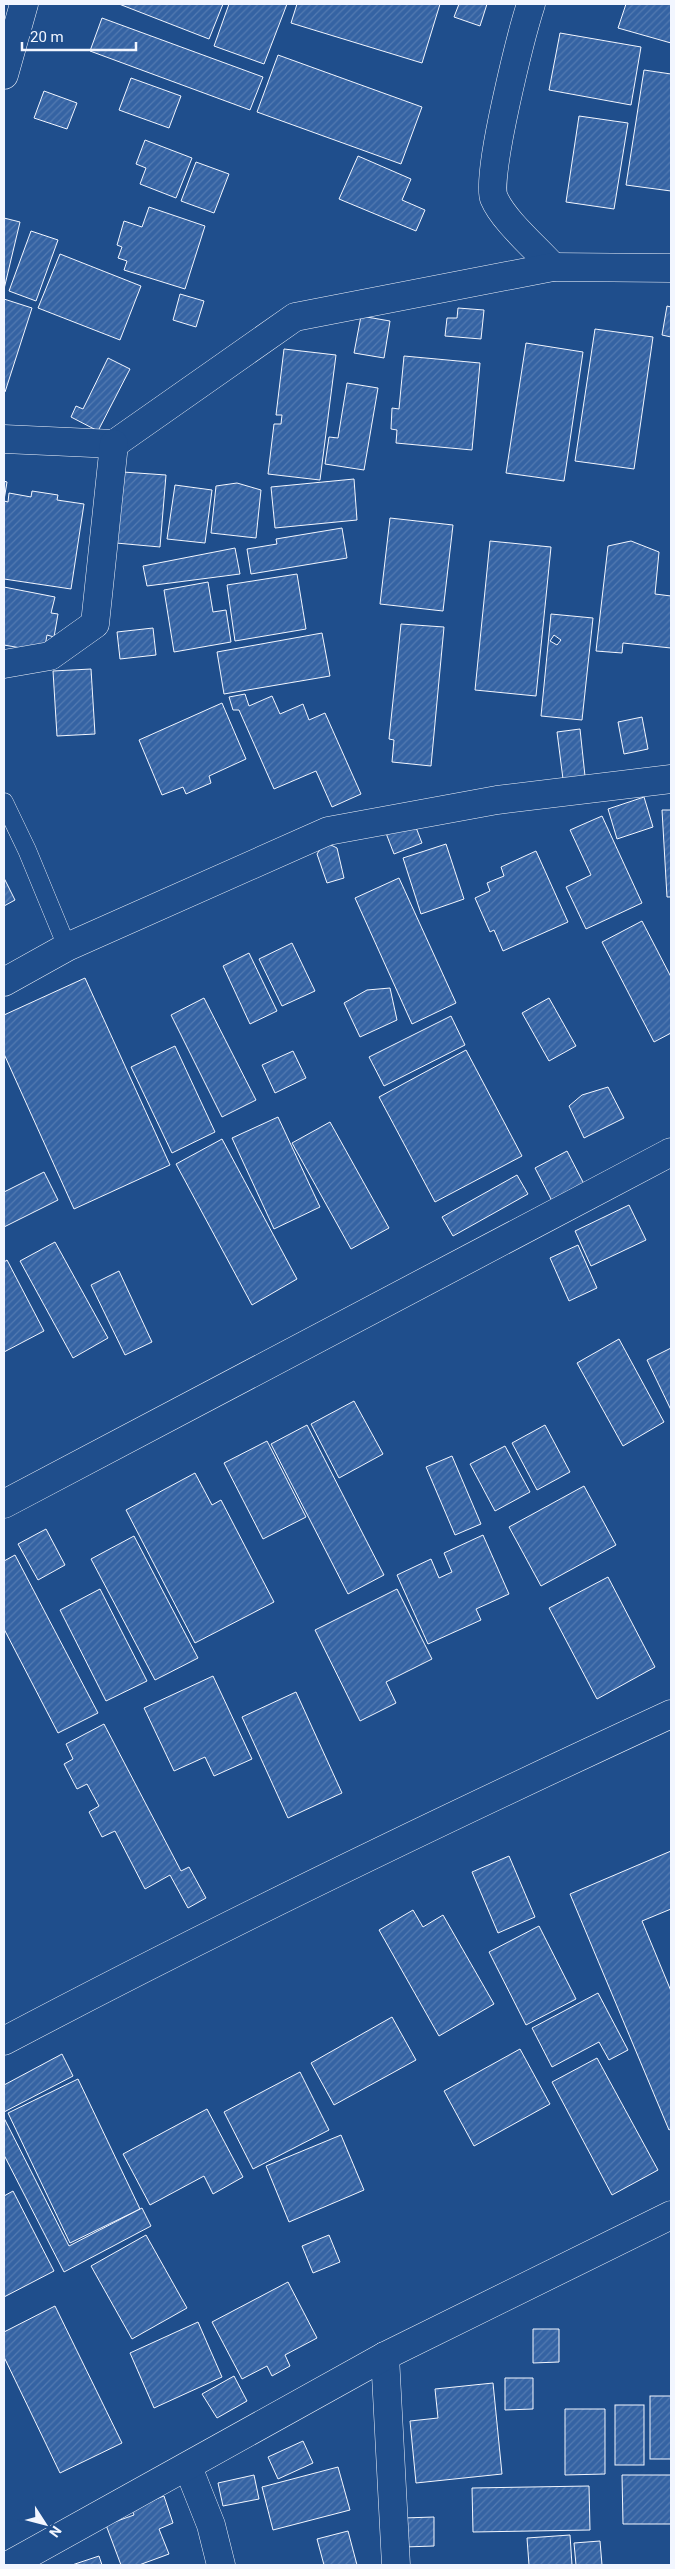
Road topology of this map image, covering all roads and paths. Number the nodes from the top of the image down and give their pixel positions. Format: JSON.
{"nodes":[{"id":1,"x":24,"y":4,"type":"edge"},
{"id":2,"x":531,"y":4,"type":"edge"},
{"id":3,"x":4,"y":75,"type":"edge"},
{"id":4,"x":553,"y":266,"type":"junction"},
{"id":5,"x":671,"y":268,"type":"edge"},
{"id":6,"x":4,"y":439,"type":"edge"},
{"id":7,"x":114,"y":444,"type":"junction"},
{"id":8,"x":4,"y":664,"type":"edge"},
{"id":9,"x":671,"y":779,"type":"edge"},
{"id":10,"x":4,"y":802,"type":"edge"},
{"id":11,"x":67,"y":947,"type":"junction"},
{"id":12,"x":4,"y":982,"type":"edge"},
{"id":13,"x":671,"y":1152,"type":"edge"},
{"id":14,"x":4,"y":1504,"type":"edge"},
{"id":15,"x":671,"y":1714,"type":"edge"},
{"id":16,"x":4,"y":2041,"type":"edge"},
{"id":17,"x":671,"y":2215,"type":"edge"},
{"id":18,"x":385,"y":2356,"type":"junction"},
{"id":19,"x":188,"y":2467,"type":"junction"},
{"id":20,"x":9,"y":2565,"type":"edge"},
{"id":21,"x":221,"y":2565,"type":"edge"},
{"id":22,"x":396,"y":2565,"type":"edge"}],
"edges":[{"from":1,"to":3,"type":"street"},
{"from":2,"to":4,"type":"street"},
{"from":4,"to":5,"type":"street"},
{"from":4,"to":7,"type":"street"},
{"from":6,"to":7,"type":"street"},
{"from":7,"to":8,"type":"street"},
{"from":9,"to":11,"type":"street"},
{"from":10,"to":11,"type":"lane"},
{"from":11,"to":12,"type":"street"},
{"from":13,"to":14,"type":"street"},
{"from":15,"to":16,"type":"street"},
{"from":17,"to":18,"type":"street"},
{"from":18,"to":19,"type":"street"},
{"from":18,"to":22,"type":"street"},
{"from":19,"to":20,"type":"street"},
{"from":19,"to":21,"type":"street"}]}
